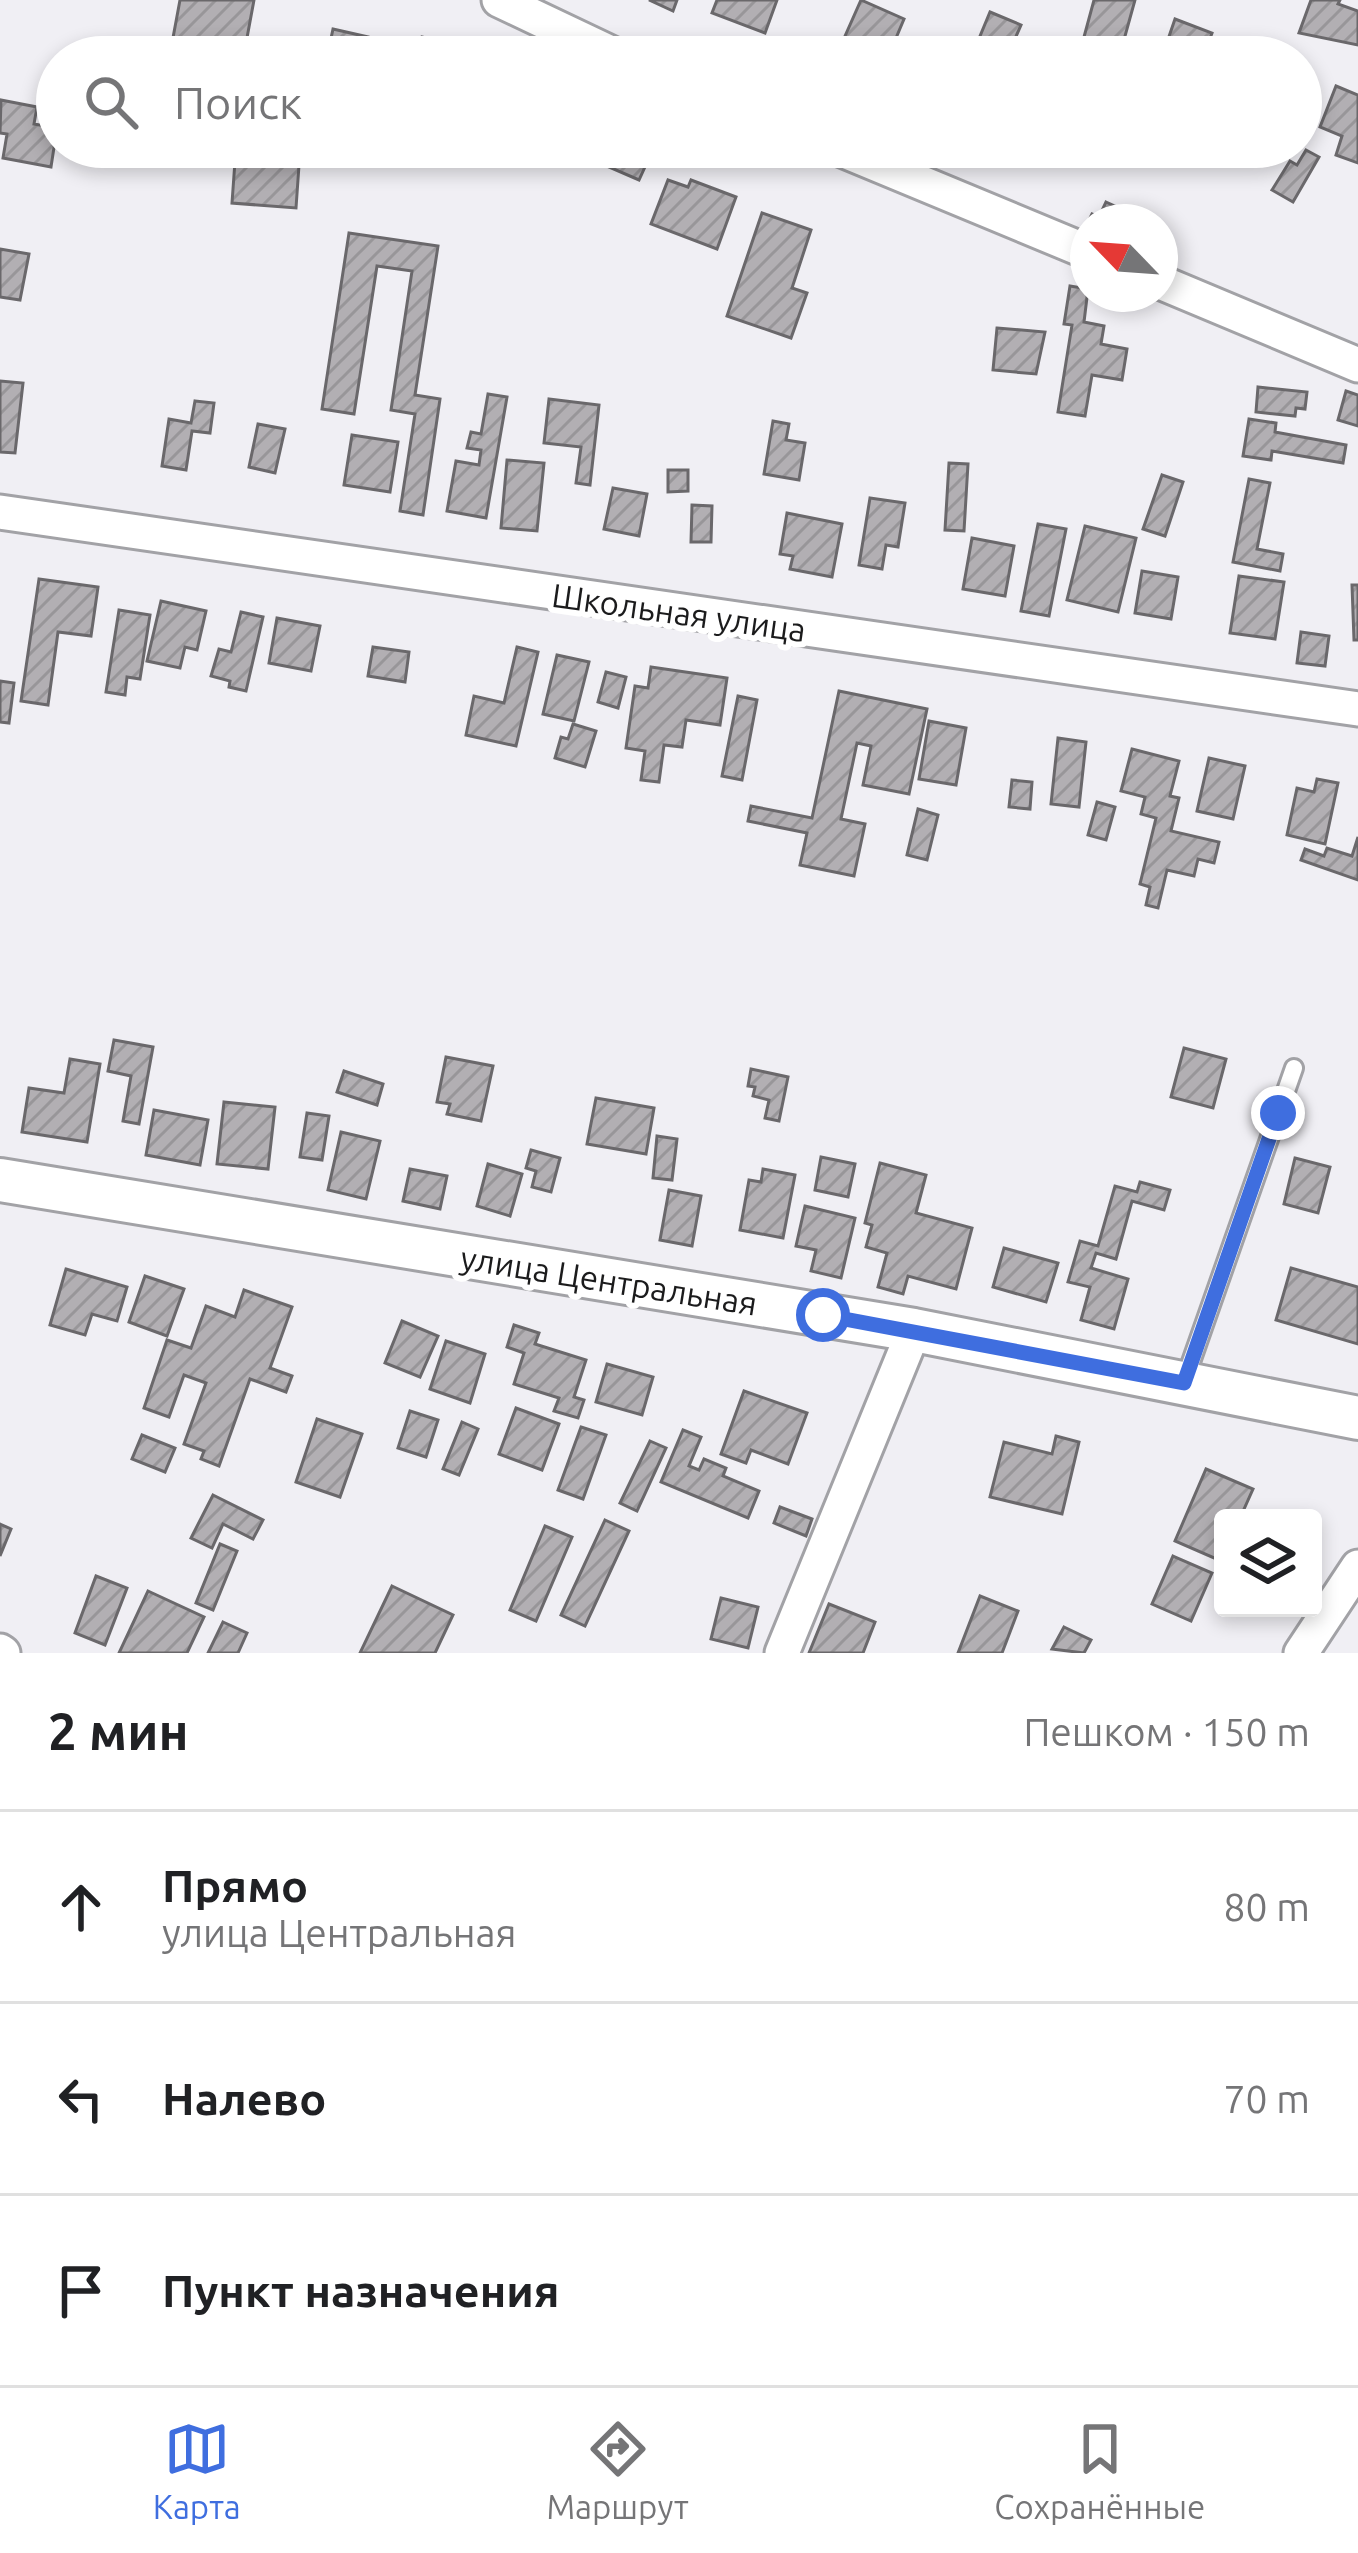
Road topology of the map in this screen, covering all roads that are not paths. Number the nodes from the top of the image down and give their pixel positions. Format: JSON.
{"nodes":[{"id":1,"x":499,"y":0,"type":"edge"},
{"id":2,"x":575,"y":36,"type":"edge"},
{"id":3,"x":886,"y":168,"type":"edge"},
{"id":4,"x":1070,"y":245,"type":"edge"},
{"id":5,"x":1178,"y":290,"type":"edge"},
{"id":6,"x":1358,"y":365,"type":"edge"},
{"id":7,"x":0,"y":512,"type":"edge"},
{"id":8,"x":1358,"y":709,"type":"edge"},
{"id":9,"x":1294,"y":1067,"type":"dead end"},
{"id":10,"x":0,"y":1180,"type":"edge"},
{"id":11,"x":914,"y":1330,"type":"junction"},
{"id":12,"x":1184,"y":1383,"type":"junction"},
{"id":13,"x":1358,"y":1418,"type":"edge"},
{"id":14,"x":1358,"y":1567,"type":"edge"},
{"id":15,"x":782,"y":1653,"type":"edge"},
{"id":16,"x":1300,"y":1653,"type":"edge"}],
"edges":[{"from":1,"to":2,"type":"street"},
{"from":3,"to":4,"type":"street"},
{"from":5,"to":6,"type":"street"},
{"from":7,"to":8,"type":"street","name":"Школьная улица"},
{"from":9,"to":12,"type":"lane"},
{"from":10,"to":11,"type":"street","name":"улица Центральная"},
{"from":11,"to":12,"type":"street","name":"улица Центральная"},
{"from":11,"to":15,"type":"street"},
{"from":12,"to":13,"type":"street","name":"улица Центральная"},
{"from":14,"to":16,"type":"street"}]}
